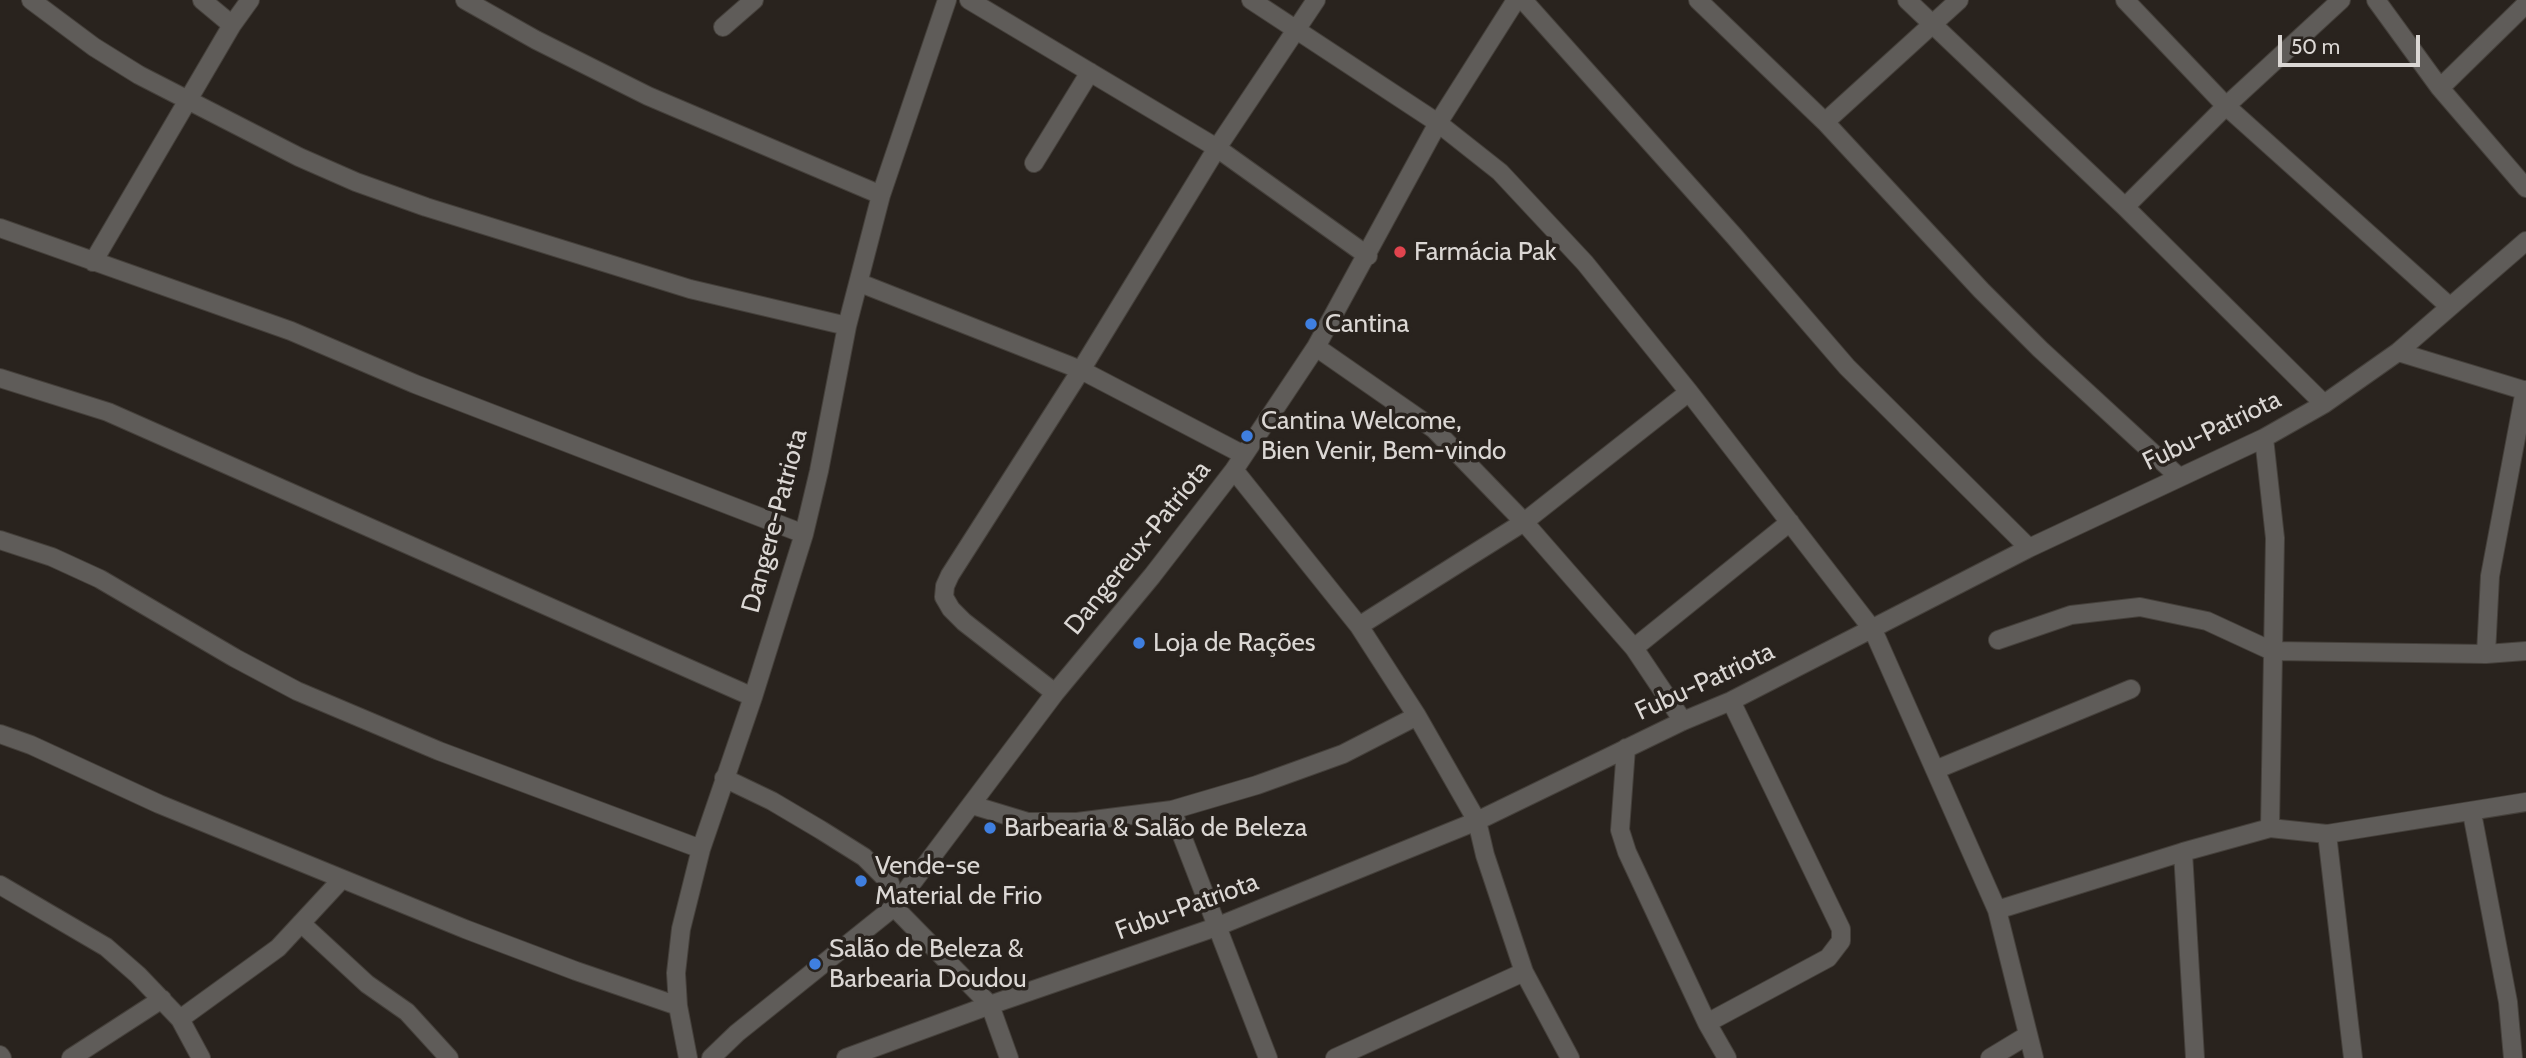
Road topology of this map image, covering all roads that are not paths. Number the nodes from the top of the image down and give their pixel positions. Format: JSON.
{"nodes":[{"id":1,"x":31,"y":0,"type":"edge"},
{"id":2,"x":202,"y":0,"type":"edge"},
{"id":3,"x":250,"y":0,"type":"edge"},
{"id":4,"x":466,"y":0,"type":"edge"},
{"id":5,"x":754,"y":0,"type":"edge"},
{"id":6,"x":947,"y":0,"type":"edge"},
{"id":7,"x":969,"y":0,"type":"edge"},
{"id":8,"x":1251,"y":0,"type":"edge"},
{"id":9,"x":1316,"y":0,"type":"edge"},
{"id":10,"x":1516,"y":0,"type":"edge"},
{"id":11,"x":1523,"y":0,"type":"edge"},
{"id":12,"x":1698,"y":0,"type":"edge"},
{"id":13,"x":1907,"y":0,"type":"edge"},
{"id":14,"x":1959,"y":0,"type":"edge"},
{"id":15,"x":2125,"y":0,"type":"edge"},
{"id":16,"x":2341,"y":0,"type":"edge"},
{"id":17,"x":2376,"y":0,"type":"edge"},
{"id":18,"x":2526,"y":4,"type":"edge"},
{"id":19,"x":1931,"y":23,"type":"junction"},
{"id":20,"x":232,"y":25,"type":"junction"},
{"id":21,"x":723,"y":27,"type":"dead end"},
{"id":22,"x":1298,"y":29,"type":"junction"},
{"id":23,"x":1090,"y":72,"type":"junction"},
{"id":24,"x":2440,"y":88,"type":"junction"},
{"id":25,"x":189,"y":102,"type":"junction"},
{"id":26,"x":2226,"y":106,"type":"junction"},
{"id":27,"x":1825,"y":122,"type":"junction"},
{"id":28,"x":1438,"y":123,"type":"junction"},
{"id":29,"x":1217,"y":148,"type":"junction"},
{"id":30,"x":1034,"y":163,"type":"dead end"},
{"id":31,"x":2526,"y":188,"type":"edge"},
{"id":32,"x":881,"y":195,"type":"junction"},
{"id":33,"x":2125,"y":206,"type":"junction"},
{"id":34,"x":0,"y":228,"type":"edge"},
{"id":35,"x":2526,"y":241,"type":"edge"},
{"id":36,"x":1368,"y":256,"type":"junction"},
{"id":37,"x":93,"y":262,"type":"junction"},
{"id":38,"x":860,"y":283,"type":"junction"},
{"id":39,"x":2449,"y":306,"type":"junction"},
{"id":40,"x":847,"y":326,"type":"junction"},
{"id":41,"x":1316,"y":347,"type":"junction"},
{"id":42,"x":2398,"y":352,"type":"junction"},
{"id":43,"x":1081,"y":370,"type":"junction"},
{"id":44,"x":0,"y":378,"type":"edge"},
{"id":45,"x":2525,"y":391,"type":"edge"},
{"id":46,"x":1689,"y":392,"type":"junction"},
{"id":47,"x":2324,"y":404,"type":"junction"},
{"id":48,"x":2264,"y":438,"type":"junction"},
{"id":49,"x":1244,"y":455,"type":"junction"},
{"id":50,"x":1234,"y":470,"type":"junction"},
{"id":51,"x":2179,"y":477,"type":"junction"},
{"id":52,"x":1524,"y":522,"type":"junction"},
{"id":53,"x":1790,"y":522,"type":"junction"},
{"id":54,"x":804,"y":534,"type":"junction"},
{"id":55,"x":0,"y":540,"type":"edge"},
{"id":56,"x":2029,"y":548,"type":"junction"},
{"id":57,"x":1359,"y":626,"type":"junction"},
{"id":58,"x":1873,"y":630,"type":"junction"},
{"id":59,"x":1998,"y":640,"type":"dead end"},
{"id":60,"x":1634,"y":648,"type":"junction"},
{"id":61,"x":2272,"y":651,"type":"junction"},
{"id":62,"x":2526,"y":651,"type":"edge"},
{"id":63,"x":2486,"y":654,"type":"junction"},
{"id":64,"x":2131,"y":689,"type":"dead end"},
{"id":65,"x":1055,"y":693,"type":"junction"},
{"id":66,"x":753,"y":697,"type":"junction"},
{"id":67,"x":1731,"y":701,"type":"junction"},
{"id":68,"x":1417,"y":716,"type":"junction"},
{"id":69,"x":1683,"y":721,"type":"junction"},
{"id":70,"x":0,"y":734,"type":"edge"},
{"id":71,"x":1626,"y":748,"type":"junction"},
{"id":72,"x":1935,"y":770,"type":"junction"},
{"id":73,"x":724,"y":778,"type":"junction"},
{"id":74,"x":2526,"y":802,"type":"edge"},
{"id":75,"x":972,"y":805,"type":"junction"},
{"id":76,"x":1172,"y":810,"type":"junction"},
{"id":77,"x":2472,"y":813,"type":"junction"},
{"id":78,"x":1477,"y":821,"type":"junction"},
{"id":79,"x":2270,"y":828,"type":"junction"},
{"id":80,"x":2328,"y":834,"type":"junction"},
{"id":81,"x":701,"y":849,"type":"junction"},
{"id":82,"x":2183,"y":852,"type":"junction"},
{"id":83,"x":342,"y":879,"type":"junction"},
{"id":84,"x":0,"y":885,"type":"edge"},
{"id":85,"x":894,"y":907,"type":"junction"},
{"id":86,"x":1997,"y":910,"type":"junction"},
{"id":87,"x":301,"y":923,"type":"junction"},
{"id":88,"x":1216,"y":927,"type":"junction"},
{"id":89,"x":1524,"y":972,"type":"junction"},
{"id":90,"x":162,"y":999,"type":"junction"},
{"id":91,"x":990,"y":1005,"type":"junction"},
{"id":92,"x":678,"y":1006,"type":"junction"},
{"id":93,"x":180,"y":1019,"type":"junction"},
{"id":94,"x":1707,"y":1023,"type":"junction"},
{"id":95,"x":2028,"y":1035,"type":"junction"},
{"id":96,"x":71,"y":1058,"type":"edge"},
{"id":97,"x":201,"y":1058,"type":"edge"},
{"id":98,"x":449,"y":1058,"type":"edge"},
{"id":99,"x":688,"y":1058,"type":"edge"},
{"id":100,"x":710,"y":1058,"type":"edge"},
{"id":101,"x":846,"y":1058,"type":"edge"},
{"id":102,"x":1009,"y":1058,"type":"edge"},
{"id":103,"x":1268,"y":1058,"type":"edge"},
{"id":104,"x":1335,"y":1058,"type":"edge"},
{"id":105,"x":1570,"y":1058,"type":"edge"},
{"id":106,"x":1727,"y":1058,"type":"edge"},
{"id":107,"x":1990,"y":1058,"type":"edge"},
{"id":108,"x":2034,"y":1058,"type":"edge"},
{"id":109,"x":2195,"y":1058,"type":"edge"},
{"id":110,"x":2353,"y":1058,"type":"edge"},
{"id":111,"x":2513,"y":1058,"type":"edge"}],
"edges":[{"from":1,"to":25,"type":"street"},
{"from":2,"to":20,"type":"street"},
{"from":3,"to":20,"type":"street"},
{"from":4,"to":32,"type":"street"},
{"from":5,"to":21,"type":"street"},
{"from":6,"to":32,"type":"street","name":"Dangere-Patriota"},
{"from":7,"to":23,"type":"street"},
{"from":8,"to":22,"type":"street"},
{"from":9,"to":22,"type":"street"},
{"from":10,"to":28,"type":"street","name":"Dangereux-Patriota"},
{"from":11,"to":56,"type":"street"},
{"from":12,"to":27,"type":"street"},
{"from":13,"to":19,"type":"street"},
{"from":14,"to":19,"type":"street"},
{"from":15,"to":26,"type":"street"},
{"from":16,"to":26,"type":"street"},
{"from":17,"to":24,"type":"street"},
{"from":18,"to":24,"type":"street"},
{"from":19,"to":27,"type":"street"},
{"from":19,"to":33,"type":"street"},
{"from":20,"to":25,"type":"street"},
{"from":22,"to":28,"type":"street"},
{"from":22,"to":29,"type":"street"},
{"from":23,"to":29,"type":"street"},
{"from":23,"to":30,"type":"street"},
{"from":24,"to":31,"type":"street"},
{"from":25,"to":37,"type":"street"},
{"from":25,"to":40,"type":"street"},
{"from":26,"to":33,"type":"street"},
{"from":26,"to":39,"type":"street"},
{"from":27,"to":51,"type":"street"},
{"from":28,"to":36,"type":"street","name":"Dangereux-Patriota"},
{"from":28,"to":46,"type":"street"},
{"from":29,"to":36,"type":"street"},
{"from":29,"to":43,"type":"street"},
{"from":32,"to":38,"type":"street","name":"Dangere-Patriota"},
{"from":33,"to":47,"type":"street"},
{"from":34,"to":37,"type":"street"},
{"from":35,"to":39,"type":"street","name":"Fubu-Patriota"},
{"from":36,"to":41,"type":"street","name":"Dangereux-Patriota"},
{"from":37,"to":54,"type":"street"},
{"from":38,"to":40,"type":"street","name":"Dangere-Patriota"},
{"from":38,"to":43,"type":"street"},
{"from":39,"to":42,"type":"street","name":"Fubu-Patriota"},
{"from":40,"to":54,"type":"street","name":"Dangere-Patriota"},
{"from":41,"to":49,"type":"street","name":"Dangereux-Patriota"},
{"from":41,"to":52,"type":"street"},
{"from":42,"to":45,"type":"street"},
{"from":42,"to":47,"type":"street","name":"Fubu-Patriota"},
{"from":43,"to":49,"type":"street"},
{"from":43,"to":65,"type":"street"},
{"from":44,"to":66,"type":"street"},
{"from":45,"to":63,"type":"street"},
{"from":46,"to":52,"type":"street"},
{"from":46,"to":53,"type":"street"},
{"from":47,"to":48,"type":"street","name":"Fubu-Patriota"},
{"from":48,"to":51,"type":"street","name":"Fubu-Patriota"},
{"from":48,"to":61,"type":"street"},
{"from":49,"to":50,"type":"street","name":"Dangereux-Patriota"},
{"from":50,"to":57,"type":"street"},
{"from":50,"to":65,"type":"street","name":"Dangereux-Patriota"},
{"from":51,"to":56,"type":"street","name":"Fubu-Patriota"},
{"from":52,"to":57,"type":"street"},
{"from":52,"to":60,"type":"street"},
{"from":53,"to":58,"type":"street"},
{"from":53,"to":60,"type":"street"},
{"from":54,"to":66,"type":"street","name":"Dangere-Patriota"},
{"from":55,"to":81,"type":"street"},
{"from":56,"to":58,"type":"street","name":"Fubu-Patriota"},
{"from":57,"to":68,"type":"street"},
{"from":58,"to":67,"type":"street","name":"Fubu-Patriota"},
{"from":58,"to":72,"type":"street"},
{"from":59,"to":61,"type":"street"},
{"from":60,"to":69,"type":"street"},
{"from":61,"to":63,"type":"street"},
{"from":61,"to":79,"type":"street"},
{"from":62,"to":63,"type":"street"},
{"from":64,"to":72,"type":"street"},
{"from":65,"to":75,"type":"street","name":"Dangereux-Patriota"},
{"from":66,"to":73,"type":"street","name":"Dangere-Patriota"},
{"from":67,"to":69,"type":"street","name":"Fubu-Patriota"},
{"from":67,"to":94,"type":"street"},
{"from":68,"to":76,"type":"street"},
{"from":68,"to":78,"type":"street"},
{"from":69,"to":71,"type":"street","name":"Fubu-Patriota"},
{"from":70,"to":83,"type":"street"},
{"from":71,"to":78,"type":"street","name":"Fubu-Patriota"},
{"from":71,"to":94,"type":"street"},
{"from":72,"to":86,"type":"street"},
{"from":73,"to":81,"type":"street","name":"Dangere-Patriota"},
{"from":73,"to":85,"type":"street"},
{"from":74,"to":77,"type":"street"},
{"from":75,"to":76,"type":"street"},
{"from":75,"to":85,"type":"street","name":"Dangereux-Patriota"},
{"from":76,"to":88,"type":"street"},
{"from":77,"to":80,"type":"street"},
{"from":77,"to":111,"type":"street"},
{"from":78,"to":88,"type":"street","name":"Fubu-Patriota"},
{"from":78,"to":89,"type":"street"},
{"from":79,"to":80,"type":"street"},
{"from":79,"to":82,"type":"street"},
{"from":80,"to":110,"type":"street"},
{"from":81,"to":92,"type":"street","name":"Dangere-Patriota"},
{"from":82,"to":86,"type":"street"},
{"from":82,"to":109,"type":"street"},
{"from":83,"to":87,"type":"street"},
{"from":83,"to":92,"type":"street"},
{"from":84,"to":90,"type":"street"},
{"from":85,"to":91,"type":"street"},
{"from":85,"to":100,"type":"street","name":"Dangereux-Patriota"},
{"from":86,"to":95,"type":"street"},
{"from":87,"to":93,"type":"street"},
{"from":87,"to":98,"type":"street"},
{"from":88,"to":91,"type":"street","name":"Fubu-Patriota"},
{"from":88,"to":103,"type":"street"},
{"from":89,"to":104,"type":"street"},
{"from":89,"to":105,"type":"street"},
{"from":90,"to":93,"type":"street"},
{"from":90,"to":96,"type":"street"},
{"from":91,"to":101,"type":"street","name":"Fubu-Patriota"},
{"from":91,"to":102,"type":"street"},
{"from":92,"to":99,"type":"street","name":"Dangere-Patriota"},
{"from":93,"to":97,"type":"street"},
{"from":94,"to":106,"type":"street"},
{"from":95,"to":107,"type":"street"},
{"from":95,"to":108,"type":"street"}]}
